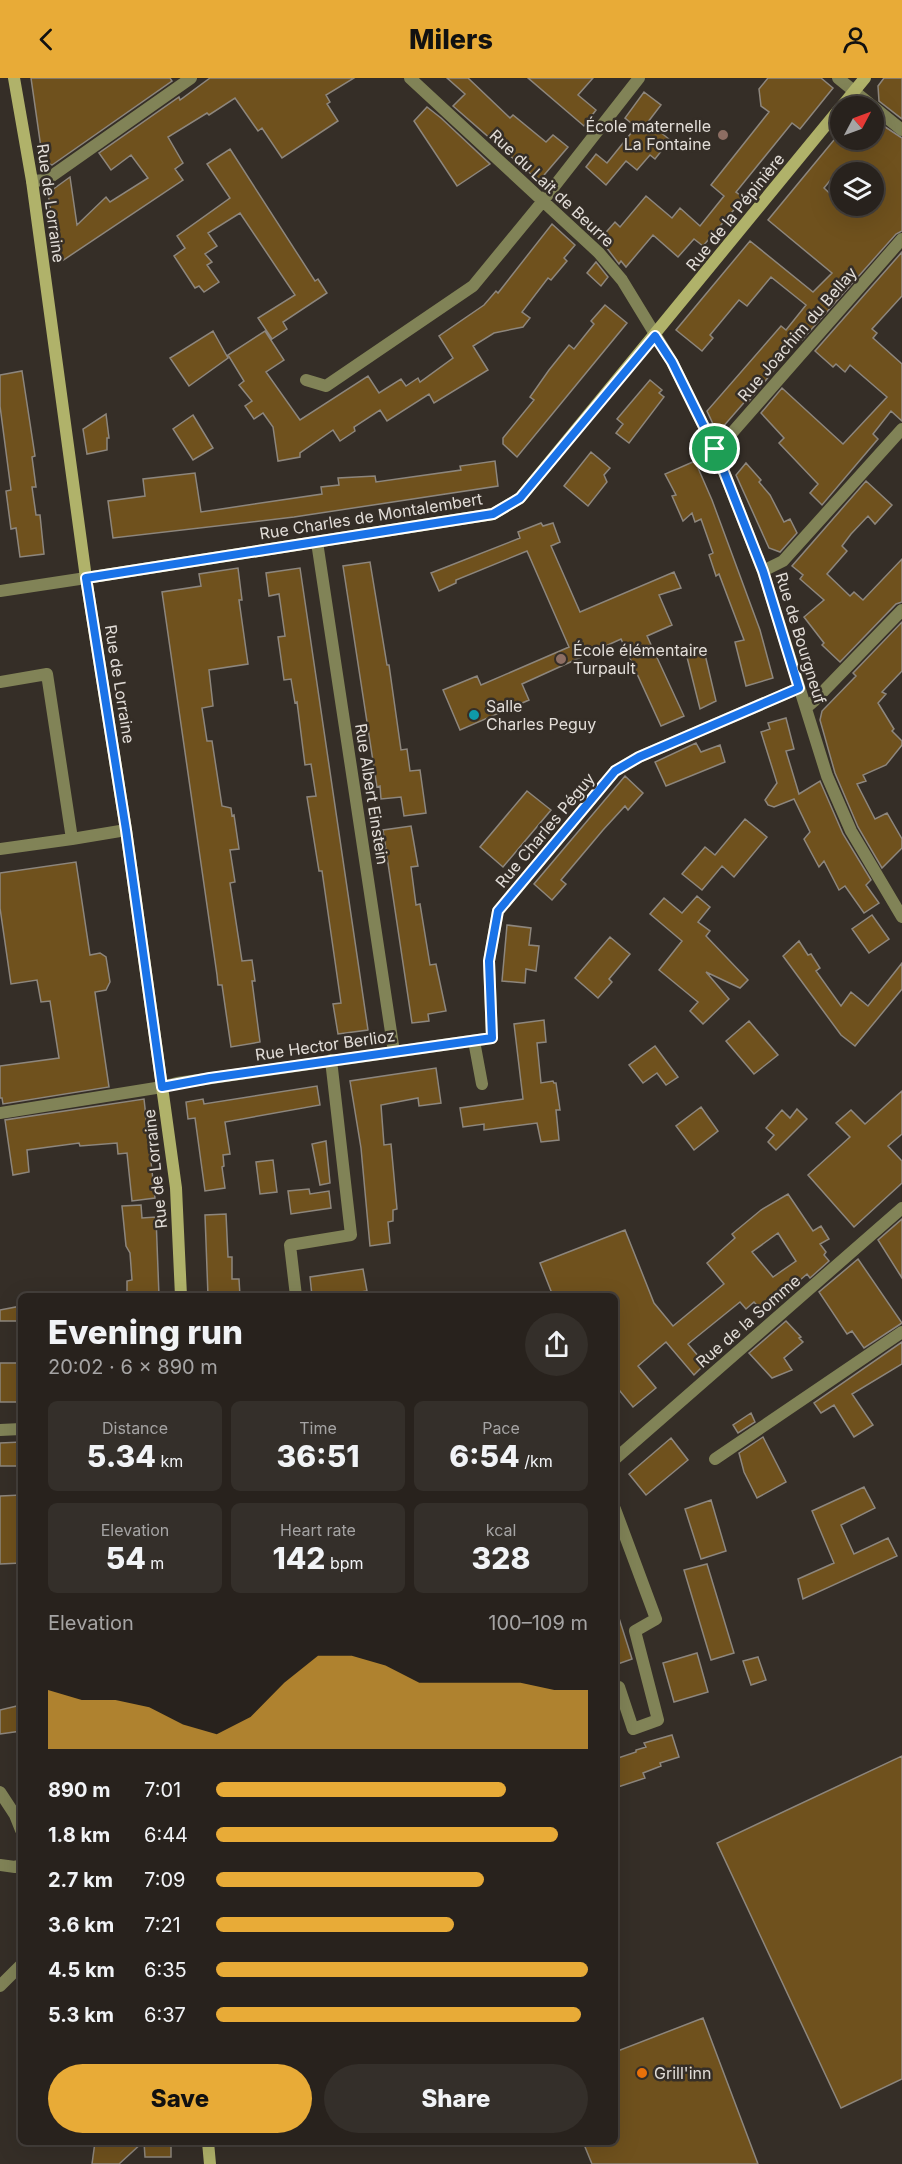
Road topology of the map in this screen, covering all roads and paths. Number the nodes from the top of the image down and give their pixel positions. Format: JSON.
{"nodes":[{"id":1,"x":14,"y":78,"type":"edge"},
{"id":2,"x":190,"y":78,"type":"edge"},
{"id":3,"x":410,"y":78,"type":"edge"},
{"id":4,"x":639,"y":78,"type":"edge"},
{"id":5,"x":838,"y":78,"type":"edge"},
{"id":6,"x":865,"y":78,"type":"edge"},
{"id":7,"x":854,"y":91,"type":"junction"},
{"id":8,"x":850,"y":96,"type":"edge"},
{"id":9,"x":830,"y":121,"type":"edge"},
{"id":10,"x":902,"y":130,"type":"edge"},
{"id":11,"x":32,"y":182,"type":"junction"},
{"id":12,"x":542,"y":202,"type":"junction"},
{"id":13,"x":902,"y":239,"type":"edge"},
{"id":14,"x":655,"y":336,"type":"junction"},
{"id":15,"x":306,"y":380,"type":"dead end"},
{"id":16,"x":902,"y":429,"type":"edge"},
{"id":17,"x":715,"y":449,"type":"junction"},
{"id":18,"x":317,"y":542,"type":"junction"},
{"id":19,"x":763,"y":571,"type":"junction"},
{"id":20,"x":86,"y":578,"type":"junction"},
{"id":21,"x":0,"y":591,"type":"edge"},
{"id":22,"x":902,"y":610,"type":"edge"},
{"id":23,"x":0,"y":682,"type":"edge"},
{"id":24,"x":799,"y":688,"type":"junction"},
{"id":25,"x":806,"y":708,"type":"junction"},
{"id":26,"x":126,"y":830,"type":"junction"},
{"id":27,"x":72,"y":838,"type":"junction"},
{"id":28,"x":0,"y":849,"type":"edge"},
{"id":29,"x":902,"y":917,"type":"edge"},
{"id":30,"x":492,"y":1038,"type":"joint"},
{"id":31,"x":474,"y":1041,"type":"junction"},
{"id":32,"x":394,"y":1052,"type":"junction"},
{"id":33,"x":331,"y":1060,"type":"junction"},
{"id":34,"x":482,"y":1084,"type":"dead end"},
{"id":35,"x":162,"y":1087,"type":"junction"},
{"id":36,"x":0,"y":1113,"type":"edge"},
{"id":37,"x":902,"y":1208,"type":"edge"},
{"id":38,"x":180,"y":1293,"type":"edge"},
{"id":39,"x":296,"y":1293,"type":"edge"},
{"id":40,"x":902,"y":1332,"type":"edge"},
{"id":41,"x":18,"y":1429,"type":"edge"},
{"id":42,"x":0,"y":1430,"type":"edge"},
{"id":43,"x":618,"y":1456,"type":"edge"},
{"id":44,"x":714,"y":1459,"type":"dead end"},
{"id":45,"x":618,"y":1517,"type":"edge"},
{"id":46,"x":618,"y":1687,"type":"edge"},
{"id":47,"x":0,"y":1792,"type":"edge"},
{"id":48,"x":18,"y":1822,"type":"edge"},
{"id":49,"x":0,"y":1864,"type":"edge"},
{"id":50,"x":18,"y":1866,"type":"edge"},
{"id":51,"x":18,"y":1968,"type":"edge"},
{"id":52,"x":0,"y":1986,"type":"edge"},
{"id":53,"x":208,"y":2145,"type":"edge"},
{"id":54,"x":210,"y":2164,"type":"edge"}],
"edges":[{"from":1,"to":11,"type":"main road","name":"Rue de Lorraine"},
{"from":2,"to":11,"type":"street"},
{"from":3,"to":12,"type":"street","name":"Rue du Lait de Beurre"},
{"from":4,"to":12,"type":"street"},
{"from":5,"to":7,"type":"street"},
{"from":6,"to":7,"type":"main road","name":"Rue de la Pépinière"},
{"from":7,"to":8,"type":"main road","name":"Rue de la Pépinière"},
{"from":7,"to":10,"type":"street"},
{"from":9,"to":14,"type":"main road","name":"Rue de la Pépinière"},
{"from":11,"to":20,"type":"main road","name":"Rue de Lorraine"},
{"from":12,"to":14,"type":"street","name":"Rue du Lait de Beurre"},
{"from":12,"to":15,"type":"street"},
{"from":13,"to":17,"type":"street","name":"Rue Joachim du Bellay"},
{"from":14,"to":17,"type":"street","name":"Rue de Bourgneuf"},
{"from":14,"to":18,"type":"main road","name":"Rue Charles de Montalembert"},
{"from":16,"to":19,"type":"street"},
{"from":17,"to":19,"type":"street","name":"Rue de Bourgneuf"},
{"from":18,"to":20,"type":"main road","name":"Rue Charles de Montalembert"},
{"from":18,"to":32,"type":"street","name":"Rue Albert Einstein"},
{"from":19,"to":24,"type":"street","name":"Rue de Bourgneuf"},
{"from":20,"to":21,"type":"street"},
{"from":20,"to":26,"type":"main road","name":"Rue de Lorraine"},
{"from":22,"to":25,"type":"street"},
{"from":23,"to":27,"type":"street"},
{"from":24,"to":25,"type":"street","name":"Rue de Bourgneuf"},
{"from":24,"to":30,"type":"street","name":"Rue Charles Péguy"},
{"from":25,"to":29,"type":"street","name":"Rue de Bourgneuf"},
{"from":26,"to":27,"type":"street"},
{"from":26,"to":35,"type":"main road","name":"Rue de Lorraine"},
{"from":27,"to":28,"type":"street"},
{"from":30,"to":31,"type":"street","name":"Rue Hector Berlioz"},
{"from":31,"to":32,"type":"street","name":"Rue Hector Berlioz"},
{"from":31,"to":34,"type":"street"},
{"from":32,"to":33,"type":"street","name":"Rue Hector Berlioz"},
{"from":33,"to":35,"type":"street","name":"Rue Hector Berlioz"},
{"from":33,"to":39,"type":"street"},
{"from":35,"to":36,"type":"street","name":"Rue Hector Berlioz"},
{"from":35,"to":38,"type":"main road","name":"Rue de Lorraine"},
{"from":37,"to":43,"type":"street","name":"Rue de la Somme"},
{"from":40,"to":44,"type":"street"},
{"from":41,"to":42,"type":"street"},
{"from":45,"to":46,"type":"street"},
{"from":47,"to":48,"type":"street"},
{"from":49,"to":50,"type":"street"},
{"from":51,"to":52,"type":"street"},
{"from":53,"to":54,"type":"main road"}]}
